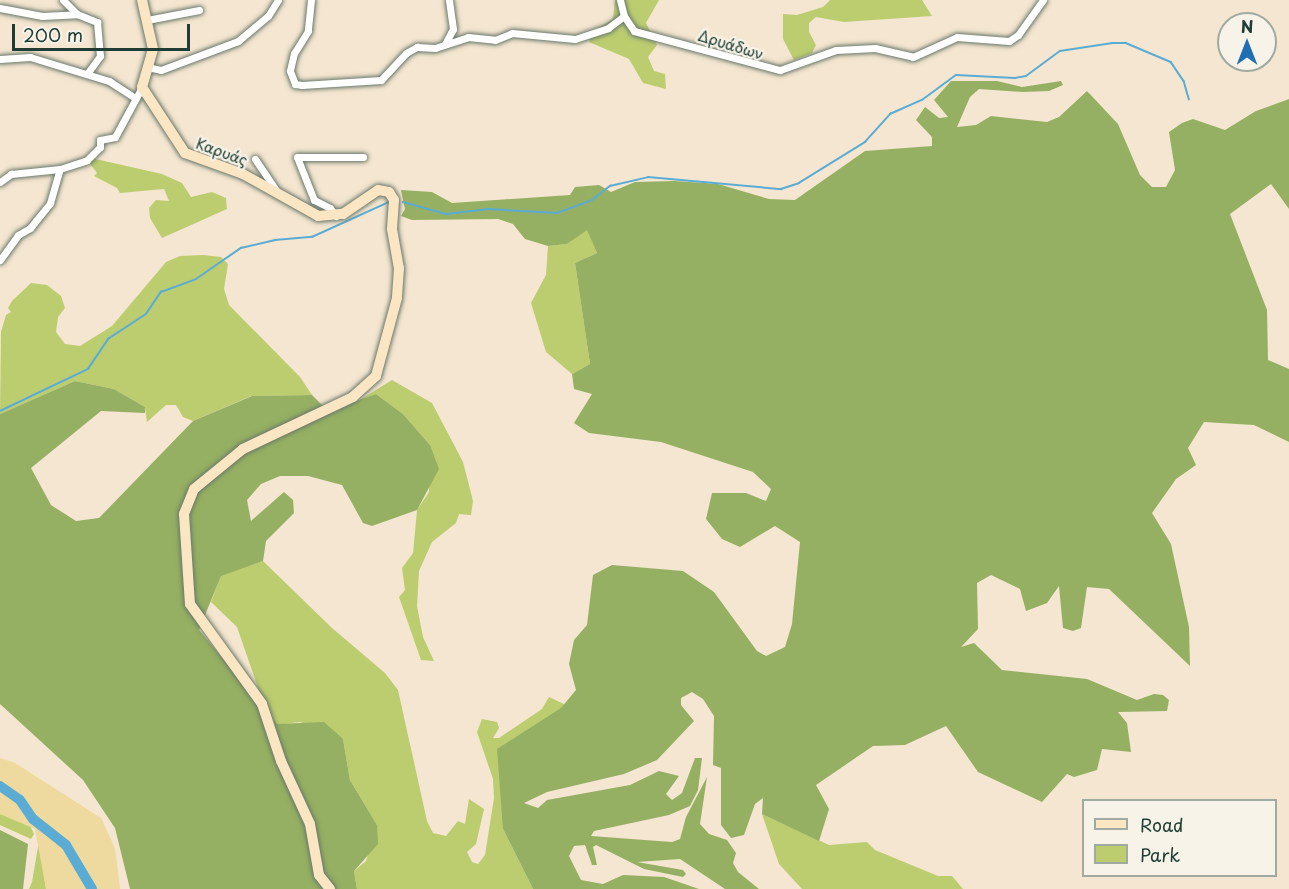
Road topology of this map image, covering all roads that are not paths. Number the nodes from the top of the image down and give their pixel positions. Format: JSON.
{"nodes":[{"id":1,"x":63,"y":0,"type":"edge"},
{"id":2,"x":142,"y":0,"type":"edge"},
{"id":3,"x":278,"y":0,"type":"edge"},
{"id":4,"x":311,"y":0,"type":"edge"},
{"id":5,"x":449,"y":0,"type":"edge"},
{"id":6,"x":620,"y":0,"type":"edge"},
{"id":7,"x":1043,"y":0,"type":"edge"},
{"id":8,"x":0,"y":9,"type":"edge"},
{"id":9,"x":199,"y":10,"type":"dead end"},
{"id":10,"x":77,"y":14,"type":"junction"},
{"id":11,"x":624,"y":16,"type":"junction"},
{"id":12,"x":147,"y":20,"type":"junction"},
{"id":13,"x":445,"y":44,"type":"junction"},
{"id":14,"x":0,"y":59,"type":"edge"},
{"id":15,"x":147,"y":67,"type":"junction"},
{"id":16,"x":87,"y":74,"type":"junction"},
{"id":17,"x":142,"y":87,"type":"junction"},
{"id":18,"x":134,"y":97,"type":"junction"},
{"id":19,"x":363,"y":158,"type":"dead end"},
{"id":20,"x":255,"y":159,"type":"dead end"},
{"id":21,"x":60,"y":169,"type":"junction"},
{"id":22,"x":0,"y":182,"type":"edge"},
{"id":23,"x":278,"y":193,"type":"junction"},
{"id":24,"x":336,"y":216,"type":"junction"},
{"id":25,"x":0,"y":260,"type":"edge"},
{"id":26,"x":330,"y":889,"type":"edge"}],
"edges":[{"from":1,"to":10,"type":"street"},
{"from":2,"to":12,"type":"street"},
{"from":3,"to":15,"type":"street"},
{"from":4,"to":13,"type":"street"},
{"from":5,"to":13,"type":"street"},
{"from":6,"to":11,"type":"street"},
{"from":7,"to":11,"type":"street","name":"Δρυάδων"},
{"from":8,"to":10,"type":"street"},
{"from":9,"to":12,"type":"street"},
{"from":10,"to":16,"type":"street"},
{"from":11,"to":13,"type":"street"},
{"from":12,"to":15,"type":"street"},
{"from":14,"to":16,"type":"street"},
{"from":15,"to":17,"type":"street"},
{"from":16,"to":18,"type":"street"},
{"from":17,"to":18,"type":"street"},
{"from":17,"to":23,"type":"street","name":"Καρυάς"},
{"from":18,"to":21,"type":"street"},
{"from":19,"to":24,"type":"street"},
{"from":20,"to":23,"type":"street"},
{"from":21,"to":22,"type":"street"},
{"from":21,"to":25,"type":"street"},
{"from":23,"to":24,"type":"street","name":"Καρυάς"},
{"from":24,"to":26,"type":"street"}]}
